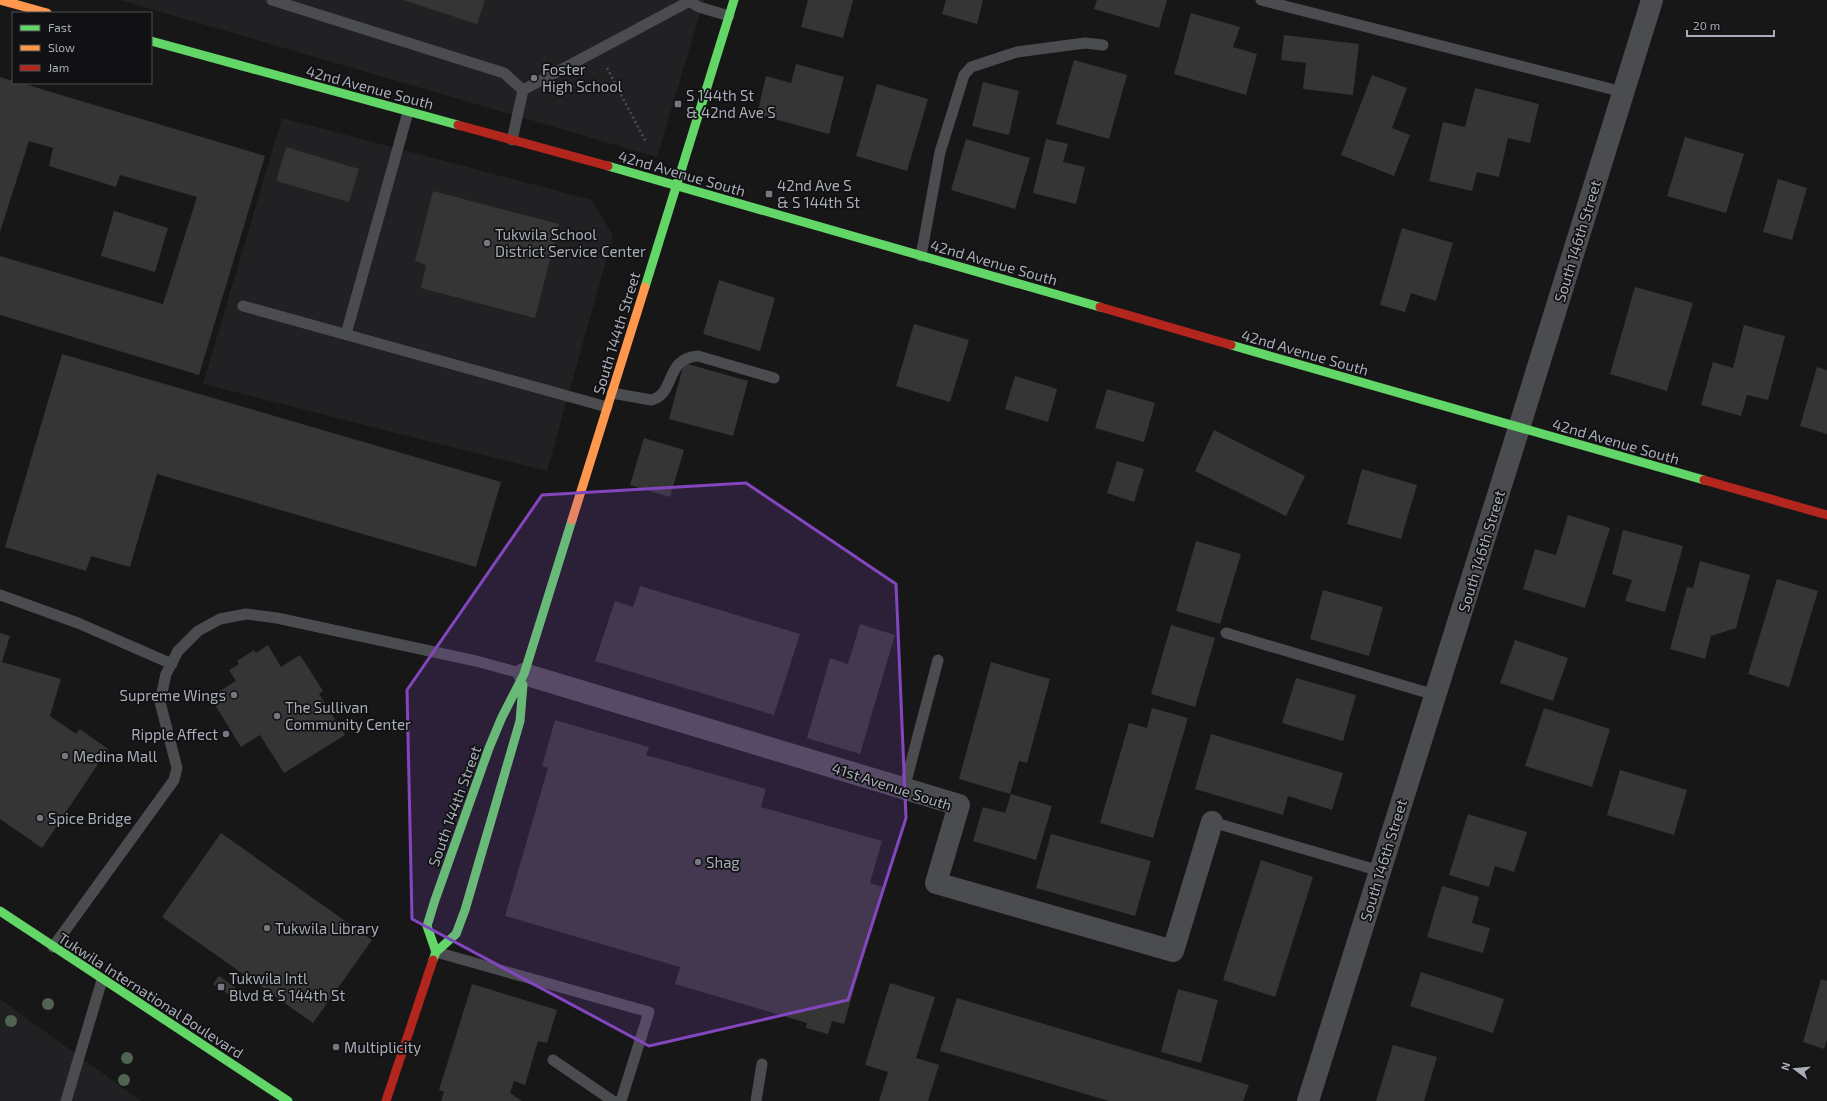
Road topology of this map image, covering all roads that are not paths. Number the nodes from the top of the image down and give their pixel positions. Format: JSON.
{"nodes":[{"id":1,"x":0,"y":0,"type":"edge"},
{"id":2,"x":272,"y":0,"type":"edge"},
{"id":3,"x":734,"y":0,"type":"edge"},
{"id":4,"x":1261,"y":0,"type":"edge"},
{"id":5,"x":1652,"y":0,"type":"edge"},
{"id":6,"x":687,"y":1,"type":"edge"},
{"id":7,"x":14,"y":2,"type":"edge"},
{"id":8,"x":44,"y":12,"type":"edge"},
{"id":9,"x":729,"y":16,"type":"junction"},
{"id":10,"x":152,"y":41,"type":"edge"},
{"id":11,"x":1103,"y":45,"type":"dead end"},
{"id":12,"x":523,"y":90,"type":"junction"},
{"id":13,"x":1624,"y":92,"type":"junction"},
{"id":14,"x":408,"y":112,"type":"junction"},
{"id":15,"x":512,"y":140,"type":"junction"},
{"id":16,"x":676,"y":186,"type":"junction"},
{"id":17,"x":921,"y":256,"type":"junction"},
{"id":18,"x":243,"y":306,"type":"dead end"},
{"id":19,"x":346,"y":334,"type":"junction"},
{"id":20,"x":774,"y":378,"type":"dead end"},
{"id":21,"x":612,"y":393,"type":"junction"},
{"id":22,"x":607,"y":407,"type":"junction"},
{"id":23,"x":1519,"y":428,"type":"junction"},
{"id":24,"x":1827,"y":515,"type":"edge"},
{"id":25,"x":0,"y":595,"type":"edge"},
{"id":26,"x":1226,"y":633,"type":"dead end"},
{"id":27,"x":938,"y":660,"type":"dead end"},
{"id":28,"x":172,"y":664,"type":"junction"},
{"id":29,"x":524,"y":674,"type":"junction"},
{"id":30,"x":1435,"y":695,"type":"junction"},
{"id":31,"x":904,"y":789,"type":"junction"},
{"id":32,"x":1212,"y":822,"type":"joint"},
{"id":33,"x":1380,"y":871,"type":"junction"},
{"id":34,"x":0,"y":912,"type":"edge"},
{"id":35,"x":53,"y":947,"type":"junction"},
{"id":36,"x":436,"y":952,"type":"junction"},
{"id":37,"x":102,"y":980,"type":"junction"},
{"id":38,"x":553,"y":1060,"type":"dead end"},
{"id":39,"x":762,"y":1064,"type":"dead end"},
{"id":40,"x":66,"y":1101,"type":"edge"},
{"id":41,"x":288,"y":1101,"type":"edge"},
{"id":42,"x":386,"y":1101,"type":"edge"},
{"id":43,"x":613,"y":1101,"type":"edge"},
{"id":44,"x":621,"y":1101,"type":"edge"},
{"id":45,"x":756,"y":1101,"type":"edge"},
{"id":46,"x":1308,"y":1101,"type":"edge"}],
"edges":[{"from":1,"to":7,"type":"street"},
{"from":2,"to":12,"type":"lane"},
{"from":3,"to":9,"type":"street","name":"South 144th Street"},
{"from":4,"to":13,"type":"lane"},
{"from":5,"to":13,"type":"street","name":"South 146th Street"},
{"from":6,"to":9,"type":"lane"},
{"from":6,"to":12,"type":"lane"},
{"from":7,"to":8,"type":"street"},
{"from":9,"to":16,"type":"street","name":"South 144th Street"},
{"from":10,"to":14,"type":"street","name":"42nd Avenue South"},
{"from":11,"to":17,"type":"lane"},
{"from":12,"to":15,"type":"lane"},
{"from":13,"to":23,"type":"street","name":"South 146th Street"},
{"from":14,"to":15,"type":"street","name":"42nd Avenue South"},
{"from":14,"to":19,"type":"lane"},
{"from":15,"to":16,"type":"street","name":"42nd Avenue South"},
{"from":16,"to":17,"type":"street","name":"42nd Avenue South"},
{"from":16,"to":21,"type":"street","name":"South 144th Street"},
{"from":17,"to":23,"type":"street","name":"42nd Avenue South"},
{"from":18,"to":19,"type":"lane"},
{"from":19,"to":22,"type":"lane"},
{"from":20,"to":21,"type":"lane"},
{"from":21,"to":22,"type":"street","name":"South 144th Street"},
{"from":22,"to":29,"type":"street","name":"South 144th Street"},
{"from":23,"to":24,"type":"street","name":"42nd Avenue South"},
{"from":23,"to":30,"type":"street","name":"South 146th Street"},
{"from":25,"to":28,"type":"lane"},
{"from":26,"to":30,"type":"lane"},
{"from":27,"to":31,"type":"lane"},
{"from":28,"to":29,"type":"lane"},
{"from":28,"to":35,"type":"lane"},
{"from":29,"to":31,"type":"street","name":"41st Avenue South"},
{"from":29,"to":36,"type":"street","name":"South 144th Street"},
{"from":29,"to":36,"type":"street","name":"South 144th Street"},
{"from":30,"to":33,"type":"street","name":"South 146th Street"},
{"from":31,"to":32,"type":"street","name":"41st Avenue South"},
{"from":32,"to":33,"type":"lane"},
{"from":33,"to":46,"type":"street","name":"South 146th Street"},
{"from":34,"to":35,"type":"street","name":"Tukwila International Boulevard"},
{"from":35,"to":37,"type":"street","name":"Tukwila International Boulevard"},
{"from":36,"to":42,"type":"street","name":"South 144th Street"},
{"from":36,"to":44,"type":"lane"},
{"from":37,"to":40,"type":"lane"},
{"from":37,"to":41,"type":"street","name":"Tukwila International Boulevard"},
{"from":38,"to":43,"type":"lane"},
{"from":39,"to":45,"type":"lane"}]}
